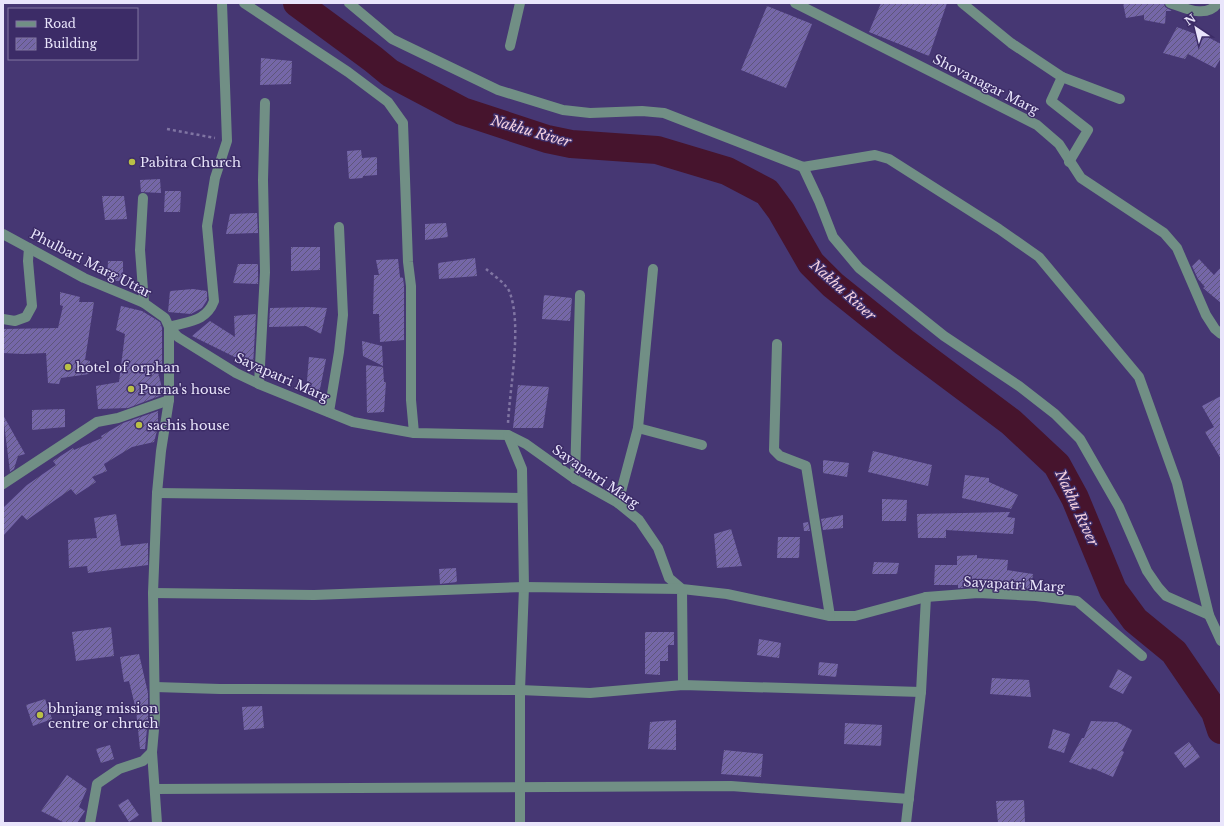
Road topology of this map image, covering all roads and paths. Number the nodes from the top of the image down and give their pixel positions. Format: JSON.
{"nodes":[{"id":1,"x":222,"y":3,"type":"edge"},
{"id":2,"x":244,"y":3,"type":"edge"},
{"id":3,"x":349,"y":3,"type":"edge"},
{"id":4,"x":520,"y":3,"type":"edge"},
{"id":5,"x":795,"y":3,"type":"edge"},
{"id":6,"x":962,"y":3,"type":"edge"},
{"id":7,"x":1170,"y":3,"type":"edge"},
{"id":8,"x":1218,"y":3,"type":"edge"},
{"id":9,"x":510,"y":46,"type":"dead end"},
{"id":10,"x":1062,"y":77,"type":"junction"},
{"id":11,"x":1120,"y":99,"type":"dead end"},
{"id":12,"x":265,"y":103,"type":"dead end"},
{"id":13,"x":167,"y":129,"type":"dead end"},
{"id":14,"x":227,"y":142,"type":"junction"},
{"id":15,"x":1069,"y":162,"type":"junction"},
{"id":16,"x":803,"y":167,"type":"junction"},
{"id":17,"x":143,"y":198,"type":"dead end"},
{"id":18,"x":339,"y":227,"type":"dead end"},
{"id":19,"x":3,"y":234,"type":"edge"},
{"id":20,"x":29,"y":248,"type":"junction"},
{"id":21,"x":486,"y":269,"type":"dead end"},
{"id":22,"x":653,"y":269,"type":"dead end"},
{"id":23,"x":580,"y":295,"type":"dead end"},
{"id":24,"x":144,"y":303,"type":"junction"},
{"id":25,"x":3,"y":319,"type":"edge"},
{"id":26,"x":167,"y":323,"type":"junction"},
{"id":27,"x":1221,"y":334,"type":"edge"},
{"id":28,"x":777,"y":344,"type":"dead end"},
{"id":29,"x":259,"y":384,"type":"junction"},
{"id":30,"x":169,"y":400,"type":"junction"},
{"id":31,"x":329,"y":412,"type":"junction"},
{"id":32,"x":638,"y":428,"type":"junction"},
{"id":33,"x":414,"y":433,"type":"junction"},
{"id":34,"x":508,"y":435,"type":"junction"},
{"id":35,"x":702,"y":446,"type":"dead end"},
{"id":36,"x":575,"y":479,"type":"junction"},
{"id":37,"x":3,"y":484,"type":"edge"},
{"id":38,"x":157,"y":493,"type":"junction"},
{"id":39,"x":522,"y":498,"type":"junction"},
{"id":40,"x":618,"y":503,"type":"junction"},
{"id":41,"x":524,"y":587,"type":"junction"},
{"id":42,"x":682,"y":589,"type":"junction"},
{"id":43,"x":153,"y":593,"type":"junction"},
{"id":44,"x":926,"y":597,"type":"junction"},
{"id":45,"x":1209,"y":615,"type":"junction"},
{"id":46,"x":830,"y":616,"type":"junction"},
{"id":47,"x":1221,"y":640,"type":"edge"},
{"id":48,"x":1142,"y":656,"type":"dead end"},
{"id":49,"x":683,"y":685,"type":"junction"},
{"id":50,"x":155,"y":688,"type":"junction"},
{"id":51,"x":520,"y":690,"type":"junction"},
{"id":52,"x":921,"y":692,"type":"junction"},
{"id":53,"x":152,"y":752,"type":"junction"},
{"id":54,"x":521,"y":788,"type":"junction"},
{"id":55,"x":155,"y":789,"type":"junction"},
{"id":56,"x":909,"y":799,"type":"junction"},
{"id":57,"x":90,"y":823,"type":"edge"},
{"id":58,"x":157,"y":823,"type":"edge"},
{"id":59,"x":520,"y":823,"type":"edge"},
{"id":60,"x":906,"y":823,"type":"edge"}],
"edges":[{"from":1,"to":14,"type":"street"},
{"from":2,"to":33,"type":"street"},
{"from":3,"to":16,"type":"street"},
{"from":4,"to":9,"type":"street"},
{"from":5,"to":15,"type":"street","name":"Shovanagar Marg"},
{"from":6,"to":10,"type":"street"},
{"from":7,"to":8,"type":"street"},
{"from":10,"to":11,"type":"street"},
{"from":10,"to":15,"type":"street"},
{"from":12,"to":29,"type":"street"},
{"from":13,"to":14,"type":"path"},
{"from":14,"to":26,"type":"street"},
{"from":15,"to":27,"type":"street","name":"Shovanagar Marg"},
{"from":16,"to":45,"type":"street"},
{"from":16,"to":45,"type":"street"},
{"from":17,"to":24,"type":"street"},
{"from":18,"to":31,"type":"street"},
{"from":19,"to":20,"type":"street","name":"Phulbari Marg Uttar"},
{"from":20,"to":24,"type":"street","name":"Phulbari Marg Uttar"},
{"from":20,"to":25,"type":"street"},
{"from":21,"to":34,"type":"path"},
{"from":22,"to":32,"type":"street"},
{"from":23,"to":36,"type":"street"},
{"from":24,"to":26,"type":"street","name":"Phulbari Marg Uttar"},
{"from":26,"to":29,"type":"street","name":"Sayapatri Marg"},
{"from":26,"to":30,"type":"street"},
{"from":28,"to":46,"type":"street"},
{"from":29,"to":31,"type":"street","name":"Sayapatri Marg"},
{"from":30,"to":37,"type":"street"},
{"from":30,"to":38,"type":"street"},
{"from":31,"to":33,"type":"street","name":"Sayapatri Marg"},
{"from":32,"to":35,"type":"street"},
{"from":32,"to":40,"type":"street"},
{"from":33,"to":34,"type":"street","name":"Sayapatri Marg"},
{"from":34,"to":36,"type":"street","name":"Sayapatri Marg"},
{"from":34,"to":39,"type":"street"},
{"from":36,"to":40,"type":"street","name":"Sayapatri Marg"},
{"from":38,"to":39,"type":"street"},
{"from":38,"to":43,"type":"street"},
{"from":39,"to":41,"type":"street"},
{"from":40,"to":42,"type":"street","name":"Sayapatri Marg"},
{"from":41,"to":42,"type":"street"},
{"from":41,"to":43,"type":"street"},
{"from":41,"to":51,"type":"street"},
{"from":42,"to":46,"type":"street","name":"Sayapatri Marg"},
{"from":42,"to":49,"type":"street"},
{"from":43,"to":50,"type":"street"},
{"from":44,"to":46,"type":"street","name":"Sayapatri Marg"},
{"from":44,"to":48,"type":"street","name":"Sayapatri Marg"},
{"from":44,"to":52,"type":"street"},
{"from":45,"to":47,"type":"street"},
{"from":49,"to":51,"type":"street"},
{"from":49,"to":52,"type":"street"},
{"from":50,"to":51,"type":"street"},
{"from":50,"to":53,"type":"street"},
{"from":51,"to":54,"type":"street"},
{"from":52,"to":56,"type":"street"},
{"from":53,"to":55,"type":"street"},
{"from":53,"to":57,"type":"street"},
{"from":54,"to":55,"type":"street"},
{"from":54,"to":56,"type":"street"},
{"from":54,"to":59,"type":"street"},
{"from":55,"to":58,"type":"street"},
{"from":56,"to":60,"type":"street"}]}
